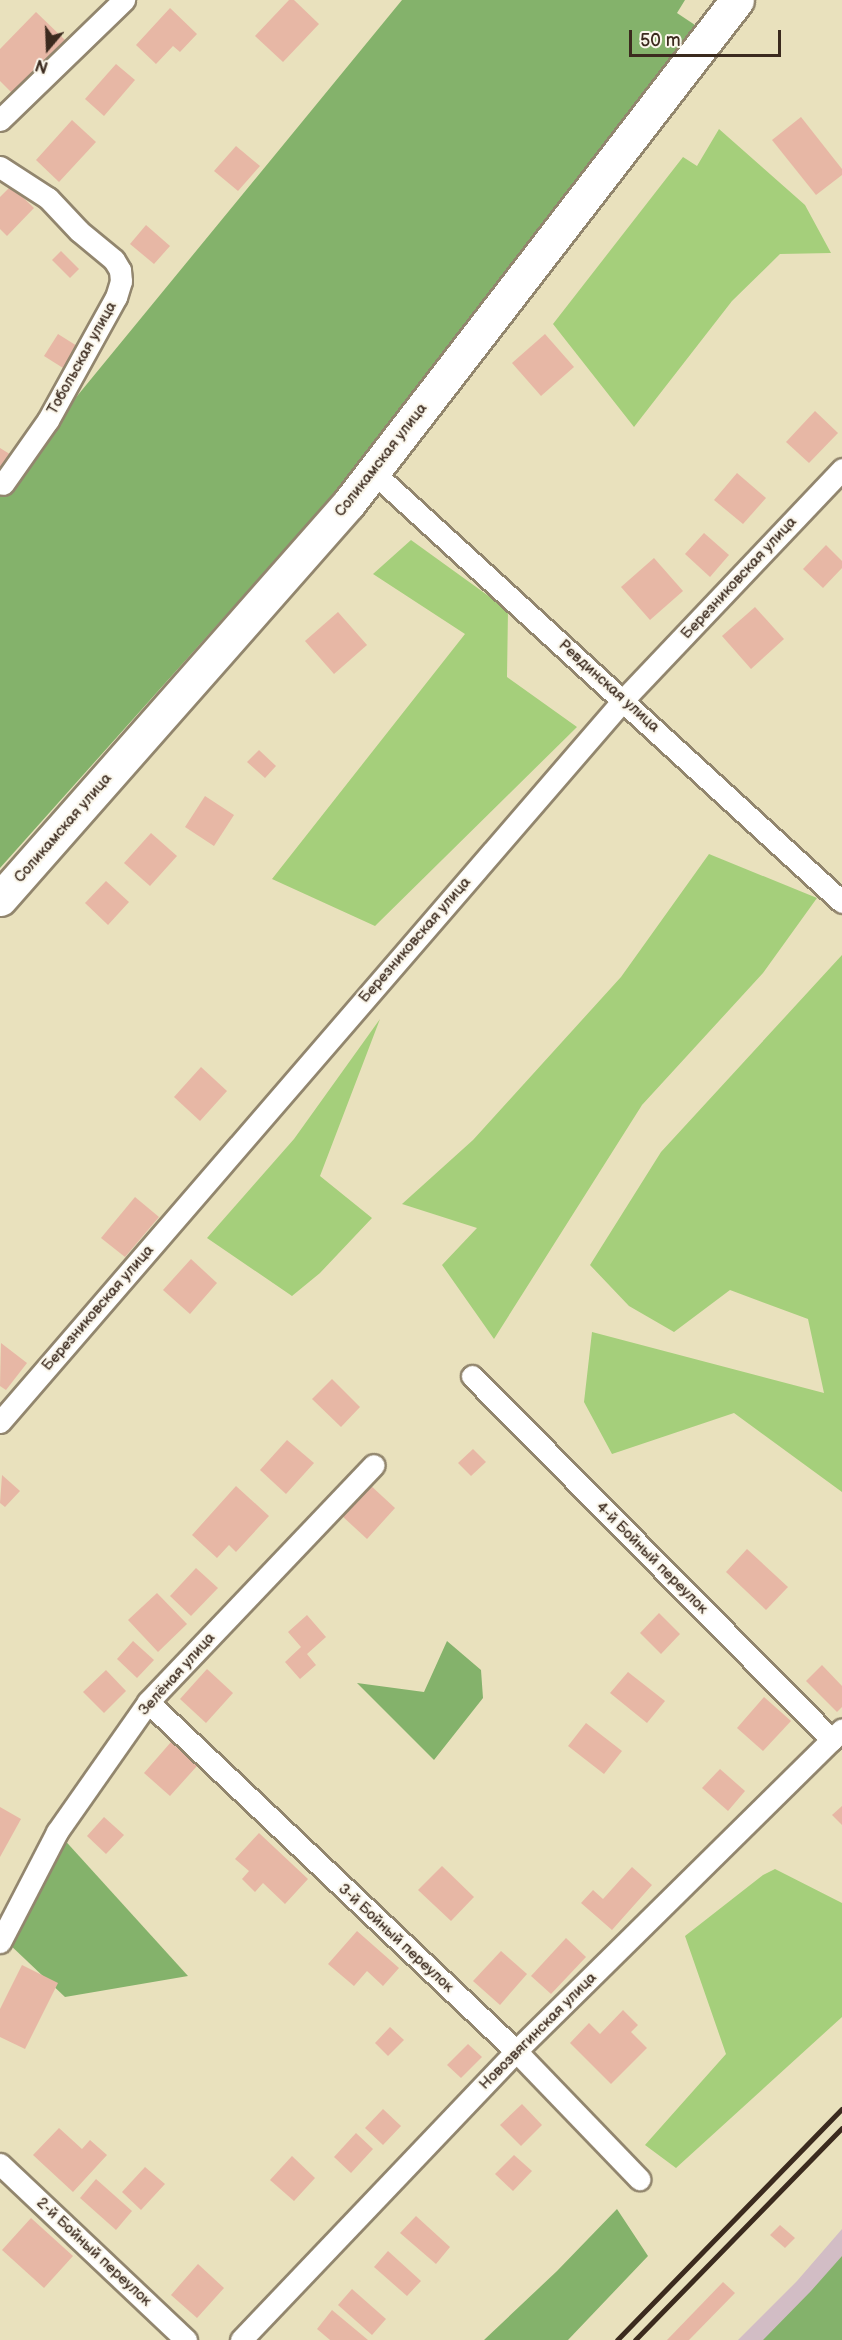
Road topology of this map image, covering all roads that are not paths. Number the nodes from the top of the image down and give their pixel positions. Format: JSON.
{"nodes":[{"id":1,"x":736,"y":0,"type":"edge"},
{"id":2,"x":122,"y":1,"type":"edge"},
{"id":3,"x":0,"y":120,"type":"edge"},
{"id":4,"x":0,"y":167,"type":"edge"},
{"id":5,"x":842,"y":469,"type":"edge"},
{"id":6,"x":373,"y":472,"type":"junction"},
{"id":7,"x":3,"y":484,"type":"dead end"},
{"id":8,"x":624,"y":699,"type":"junction"},
{"id":9,"x":0,"y":899,"type":"edge"},
{"id":10,"x":842,"y":902,"type":"edge"},
{"id":11,"x":472,"y":1376,"type":"dead end"},
{"id":12,"x":0,"y":1422,"type":"edge"},
{"id":13,"x":374,"y":1465,"type":"dead end"},
{"id":14,"x":148,"y":1702,"type":"junction"},
{"id":15,"x":837,"y":1734,"type":"edge"},
{"id":16,"x":0,"y":1942,"type":"edge"},
{"id":17,"x":516,"y":2051,"type":"junction"},
{"id":18,"x":0,"y":2164,"type":"edge"},
{"id":19,"x":639,"y":2179,"type":"dead end"},
{"id":20,"x":186,"y":2340,"type":"edge"},
{"id":21,"x":241,"y":2340,"type":"edge"}],
"edges":[{"from":1,"to":6,"type":"main road","name":"Соликамская улица"},
{"from":2,"to":3,"type":"street"},
{"from":4,"to":7,"type":"street","name":"Тобольская улица"},
{"from":5,"to":8,"type":"street","name":"Березниковская улица"},
{"from":6,"to":8,"type":"street","name":"Ревдинская улица"},
{"from":6,"to":9,"type":"main road","name":"Соликамская улица"},
{"from":8,"to":10,"type":"street","name":"Ревдинская улица"},
{"from":8,"to":12,"type":"street","name":"Березниковская улица"},
{"from":11,"to":15,"type":"street","name":"4-й Бойный переулок"},
{"from":13,"to":14,"type":"street","name":"Зелёная улица"},
{"from":14,"to":16,"type":"street","name":"Зелёная улица"},
{"from":14,"to":17,"type":"street","name":"3-й Бойный переулок"},
{"from":15,"to":17,"type":"street","name":"Новозвягинская улица"},
{"from":17,"to":19,"type":"street","name":"3-й Бойный переулок"},
{"from":17,"to":21,"type":"street","name":"Новозвягинская улица"},
{"from":18,"to":20,"type":"street","name":"2-й Бойный переулок"}]}
